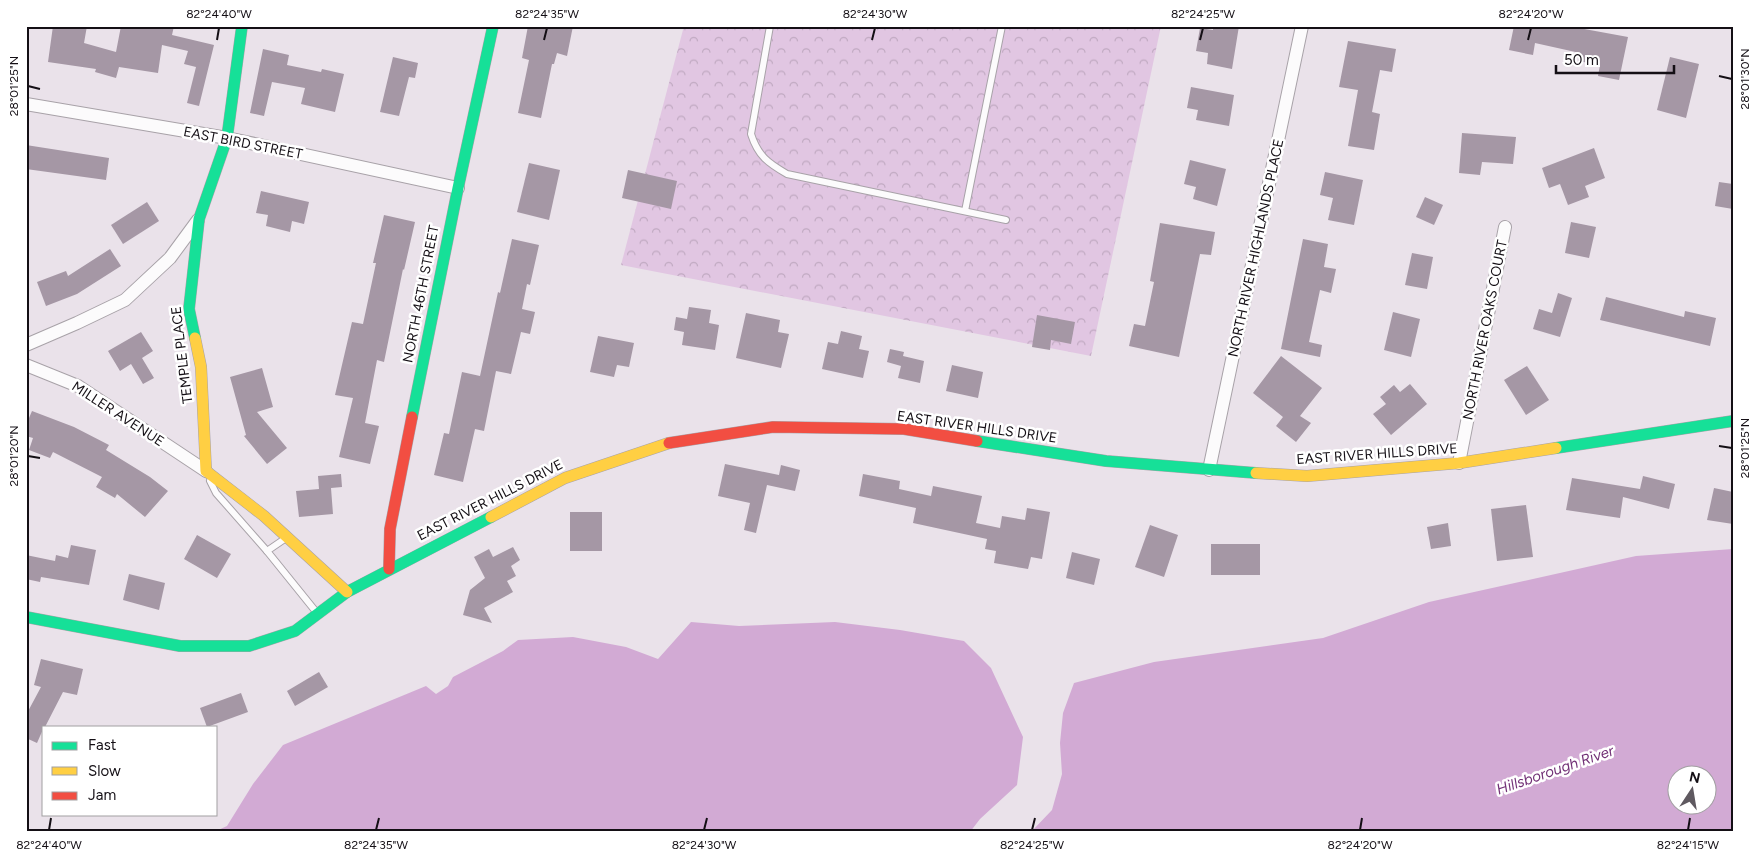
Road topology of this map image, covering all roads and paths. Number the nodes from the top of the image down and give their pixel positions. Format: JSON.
{"nodes":[{"id":1,"x":242,"y":26,"type":"edge"},
{"id":2,"x":493,"y":26,"type":"edge"},
{"id":3,"x":770,"y":26,"type":"edge"},
{"id":4,"x":1002,"y":26,"type":"edge"},
{"id":5,"x":1302,"y":26,"type":"edge"},
{"id":6,"x":26,"y":104,"type":"edge"},
{"id":7,"x":227,"y":138,"type":"junction"},
{"id":8,"x":458,"y":188,"type":"junction"},
{"id":9,"x":964,"y":211,"type":"junction"},
{"id":10,"x":199,"y":219,"type":"junction"},
{"id":11,"x":1006,"y":220,"type":"dead end"},
{"id":12,"x":1505,"y":228,"type":"dead end"},
{"id":13,"x":26,"y":345,"type":"edge"},
{"id":14,"x":26,"y":365,"type":"edge"},
{"id":15,"x":1733,"y":421,"type":"edge"},
{"id":16,"x":1459,"y":463,"type":"junction"},
{"id":17,"x":1209,"y":470,"type":"junction"},
{"id":18,"x":206,"y":471,"type":"junction"},
{"id":19,"x":287,"y":537,"type":"junction"},
{"id":20,"x":267,"y":551,"type":"junction"},
{"id":21,"x":389,"y":570,"type":"junction"},
{"id":22,"x":347,"y":592,"type":"junction"},
{"id":23,"x":318,"y":614,"type":"junction"},
{"id":24,"x":26,"y":617,"type":"edge"}],
"edges":[{"from":1,"to":7,"type":"street","name":"TEMPLE PLACE"},
{"from":2,"to":8,"type":"street","name":"NORTH 46TH STREET"},
{"from":3,"to":9,"type":"lane"},
{"from":4,"to":9,"type":"lane"},
{"from":5,"to":17,"type":"street","name":"NORTH RIVER HIGHLANDS PLACE"},
{"from":6,"to":7,"type":"street","name":"EAST BIRD STREET"},
{"from":7,"to":8,"type":"street","name":"EAST BIRD STREET"},
{"from":7,"to":10,"type":"street","name":"TEMPLE PLACE"},
{"from":8,"to":21,"type":"street","name":"NORTH 46TH STREET"},
{"from":9,"to":11,"type":"lane"},
{"from":10,"to":13,"type":"street"},
{"from":10,"to":18,"type":"street","name":"TEMPLE PLACE"},
{"from":12,"to":16,"type":"street","name":"NORTH RIVER OAKS COURT"},
{"from":14,"to":18,"type":"street","name":"MILLER AVENUE"},
{"from":15,"to":16,"type":"street","name":"EAST RIVER HILLS DRIVE"},
{"from":16,"to":17,"type":"street","name":"EAST RIVER HILLS DRIVE"},
{"from":17,"to":21,"type":"street","name":"EAST RIVER HILLS DRIVE"},
{"from":18,"to":19,"type":"street"},
{"from":18,"to":20,"type":"lane"},
{"from":19,"to":20,"type":"lane"},
{"from":19,"to":22,"type":"street"},
{"from":20,"to":23,"type":"lane"},
{"from":21,"to":22,"type":"street","name":"EAST RIVER HILLS DRIVE"},
{"from":22,"to":23,"type":"street","name":"EAST RIVER HILLS DRIVE"},
{"from":23,"to":24,"type":"street","name":"EAST RIVER HILLS DRIVE"}]}
